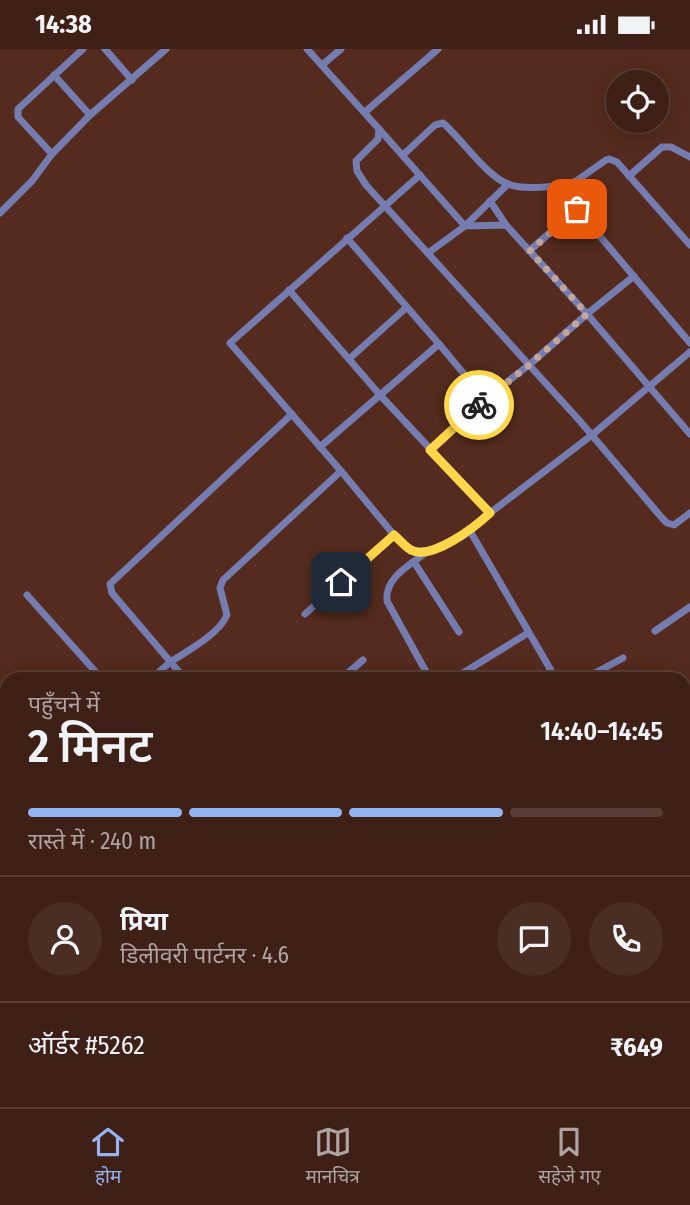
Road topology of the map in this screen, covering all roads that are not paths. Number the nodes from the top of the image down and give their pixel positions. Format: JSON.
{"nodes":[{"id":1,"x":83,"y":49,"type":"edge"},
{"id":2,"x":105,"y":49,"type":"edge"},
{"id":3,"x":166,"y":49,"type":"edge"},
{"id":4,"x":307,"y":49,"type":"edge"},
{"id":5,"x":341,"y":49,"type":"edge"},
{"id":6,"x":438,"y":49,"type":"edge"},
{"id":7,"x":322,"y":65,"type":"junction"},
{"id":8,"x":54,"y":75,"type":"junction"},
{"id":9,"x":132,"y":80,"type":"junction"},
{"id":10,"x":365,"y":113,"type":"junction"},
{"id":11,"x":90,"y":115,"type":"junction"},
{"id":12,"x":379,"y":129,"type":"junction"},
{"id":13,"x":52,"y":154,"type":"junction"},
{"id":14,"x":403,"y":155,"type":"junction"},
{"id":15,"x":690,"y":157,"type":"edge"},
{"id":16,"x":420,"y":175,"type":"junction"},
{"id":17,"x":629,"y":176,"type":"junction"},
{"id":18,"x":508,"y":184,"type":"junction"},
{"id":19,"x":560,"y":186,"type":"junction"},
{"id":20,"x":490,"y":201,"type":"junction"},
{"id":21,"x":385,"y":205,"type":"junction"},
{"id":22,"x":577,"y":209,"type":"junction"},
{"id":23,"x":0,"y":213,"type":"edge"},
{"id":24,"x":506,"y":225,"type":"junction"},
{"id":25,"x":466,"y":226,"type":"junction"},
{"id":26,"x":347,"y":238,"type":"junction"},
{"id":27,"x":690,"y":245,"type":"edge"},
{"id":28,"x":530,"y":251,"type":"junction"},
{"id":29,"x":428,"y":253,"type":"junction"},
{"id":30,"x":634,"y":276,"type":"junction"},
{"id":31,"x":289,"y":290,"type":"junction"},
{"id":32,"x":407,"y":307,"type":"junction"},
{"id":33,"x":587,"y":314,"type":"junction"},
{"id":34,"x":690,"y":343,"type":"edge"},
{"id":35,"x":439,"y":344,"type":"junction"},
{"id":36,"x":690,"y":352,"type":"edge"},
{"id":37,"x":349,"y":359,"type":"junction"},
{"id":38,"x":529,"y":365,"type":"junction"},
{"id":39,"x":648,"y":386,"type":"junction"},
{"id":40,"x":380,"y":395,"type":"junction"},
{"id":41,"x":485,"y":399,"type":"junction"},
{"id":42,"x":292,"y":414,"type":"junction"},
{"id":43,"x":690,"y":434,"type":"edge"},
{"id":44,"x":592,"y":435,"type":"junction"},
{"id":45,"x":320,"y":446,"type":"junction"},
{"id":46,"x":430,"y":450,"type":"junction"},
{"id":47,"x":341,"y":471,"type":"junction"},
{"id":48,"x":490,"y":513,"type":"junction"},
{"id":49,"x":690,"y":513,"type":"edge"},
{"id":50,"x":683,"y":520,"type":"junction"},
{"id":51,"x":690,"y":527,"type":"edge"},
{"id":52,"x":470,"y":531,"type":"junction"},
{"id":53,"x":394,"y":535,"type":"junction"},
{"id":54,"x":428,"y":551,"type":"junction"},
{"id":55,"x":414,"y":562,"type":"junction"},
{"id":56,"x":27,"y":595,"type":"dead end"},
{"id":57,"x":690,"y":607,"type":"edge"},
{"id":58,"x":305,"y":614,"type":"dead end"},
{"id":59,"x":655,"y":631,"type":"dead end"},
{"id":60,"x":459,"y":632,"type":"dead end"},
{"id":61,"x":528,"y":633,"type":"junction"},
{"id":62,"x":623,"y":658,"type":"dead end"},
{"id":63,"x":363,"y":660,"type":"dead end"},
{"id":64,"x":171,"y":662,"type":"junction"},
{"id":65,"x":96,"y":672,"type":"edge"},
{"id":66,"x":159,"y":672,"type":"edge"},
{"id":67,"x":180,"y":672,"type":"edge"},
{"id":68,"x":349,"y":672,"type":"edge"},
{"id":69,"x":426,"y":672,"type":"edge"},
{"id":70,"x":464,"y":672,"type":"edge"},
{"id":71,"x":552,"y":672,"type":"edge"},
{"id":72,"x":597,"y":672,"type":"edge"}],
"edges":[{"from":1,"to":8,"type":"street"},
{"from":2,"to":9,"type":"street"},
{"from":3,"to":9,"type":"street"},
{"from":4,"to":7,"type":"street"},
{"from":5,"to":7,"type":"street"},
{"from":6,"to":10,"type":"street"},
{"from":7,"to":10,"type":"street"},
{"from":8,"to":11,"type":"street"},
{"from":8,"to":13,"type":"street"},
{"from":9,"to":11,"type":"street"},
{"from":10,"to":12,"type":"street"},
{"from":11,"to":13,"type":"street"},
{"from":12,"to":14,"type":"street"},
{"from":12,"to":21,"type":"street"},
{"from":13,"to":23,"type":"street"},
{"from":14,"to":16,"type":"street"},
{"from":14,"to":18,"type":"street"},
{"from":15,"to":17,"type":"street"},
{"from":16,"to":21,"type":"street"},
{"from":16,"to":25,"type":"street"},
{"from":17,"to":19,"type":"street"},
{"from":17,"to":27,"type":"street"},
{"from":18,"to":19,"type":"street"},
{"from":18,"to":20,"type":"street"},
{"from":19,"to":22,"type":"street"},
{"from":20,"to":24,"type":"street"},
{"from":20,"to":25,"type":"street"},
{"from":21,"to":26,"type":"street"},
{"from":21,"to":29,"type":"street"},
{"from":22,"to":28,"type":"street"},
{"from":22,"to":30,"type":"street"},
{"from":24,"to":25,"type":"street"},
{"from":24,"to":28,"type":"street"},
{"from":25,"to":29,"type":"street"},
{"from":26,"to":31,"type":"street"},
{"from":26,"to":32,"type":"street"},
{"from":28,"to":33,"type":"street"},
{"from":29,"to":38,"type":"street"},
{"from":30,"to":33,"type":"street"},
{"from":30,"to":34,"type":"street"},
{"from":31,"to":37,"type":"street"},
{"from":31,"to":42,"type":"street"},
{"from":32,"to":35,"type":"street"},
{"from":32,"to":37,"type":"street"},
{"from":33,"to":38,"type":"street"},
{"from":33,"to":39,"type":"street"},
{"from":35,"to":40,"type":"street"},
{"from":35,"to":41,"type":"street"},
{"from":36,"to":39,"type":"street"},
{"from":37,"to":40,"type":"street"},
{"from":38,"to":41,"type":"street"},
{"from":38,"to":44,"type":"street"},
{"from":39,"to":43,"type":"street"},
{"from":39,"to":44,"type":"street"},
{"from":40,"to":45,"type":"street"},
{"from":40,"to":46,"type":"street"},
{"from":41,"to":46,"type":"street"},
{"from":42,"to":45,"type":"street"},
{"from":42,"to":64,"type":"street"},
{"from":44,"to":48,"type":"street"},
{"from":44,"to":50,"type":"street"},
{"from":45,"to":47,"type":"street"},
{"from":46,"to":48,"type":"street"},
{"from":47,"to":53,"type":"street"},
{"from":47,"to":64,"type":"street"},
{"from":48,"to":52,"type":"street"},
{"from":49,"to":50,"type":"street"},
{"from":50,"to":51,"type":"street"},
{"from":52,"to":54,"type":"street"},
{"from":52,"to":61,"type":"street"},
{"from":53,"to":54,"type":"street"},
{"from":53,"to":58,"type":"street"},
{"from":54,"to":55,"type":"street"},
{"from":55,"to":60,"type":"street"},
{"from":55,"to":69,"type":"street"},
{"from":56,"to":65,"type":"street"},
{"from":57,"to":59,"type":"street"},
{"from":61,"to":70,"type":"street"},
{"from":61,"to":71,"type":"street"},
{"from":62,"to":72,"type":"street"},
{"from":63,"to":68,"type":"street"},
{"from":64,"to":66,"type":"street"},
{"from":64,"to":67,"type":"street"}]}
